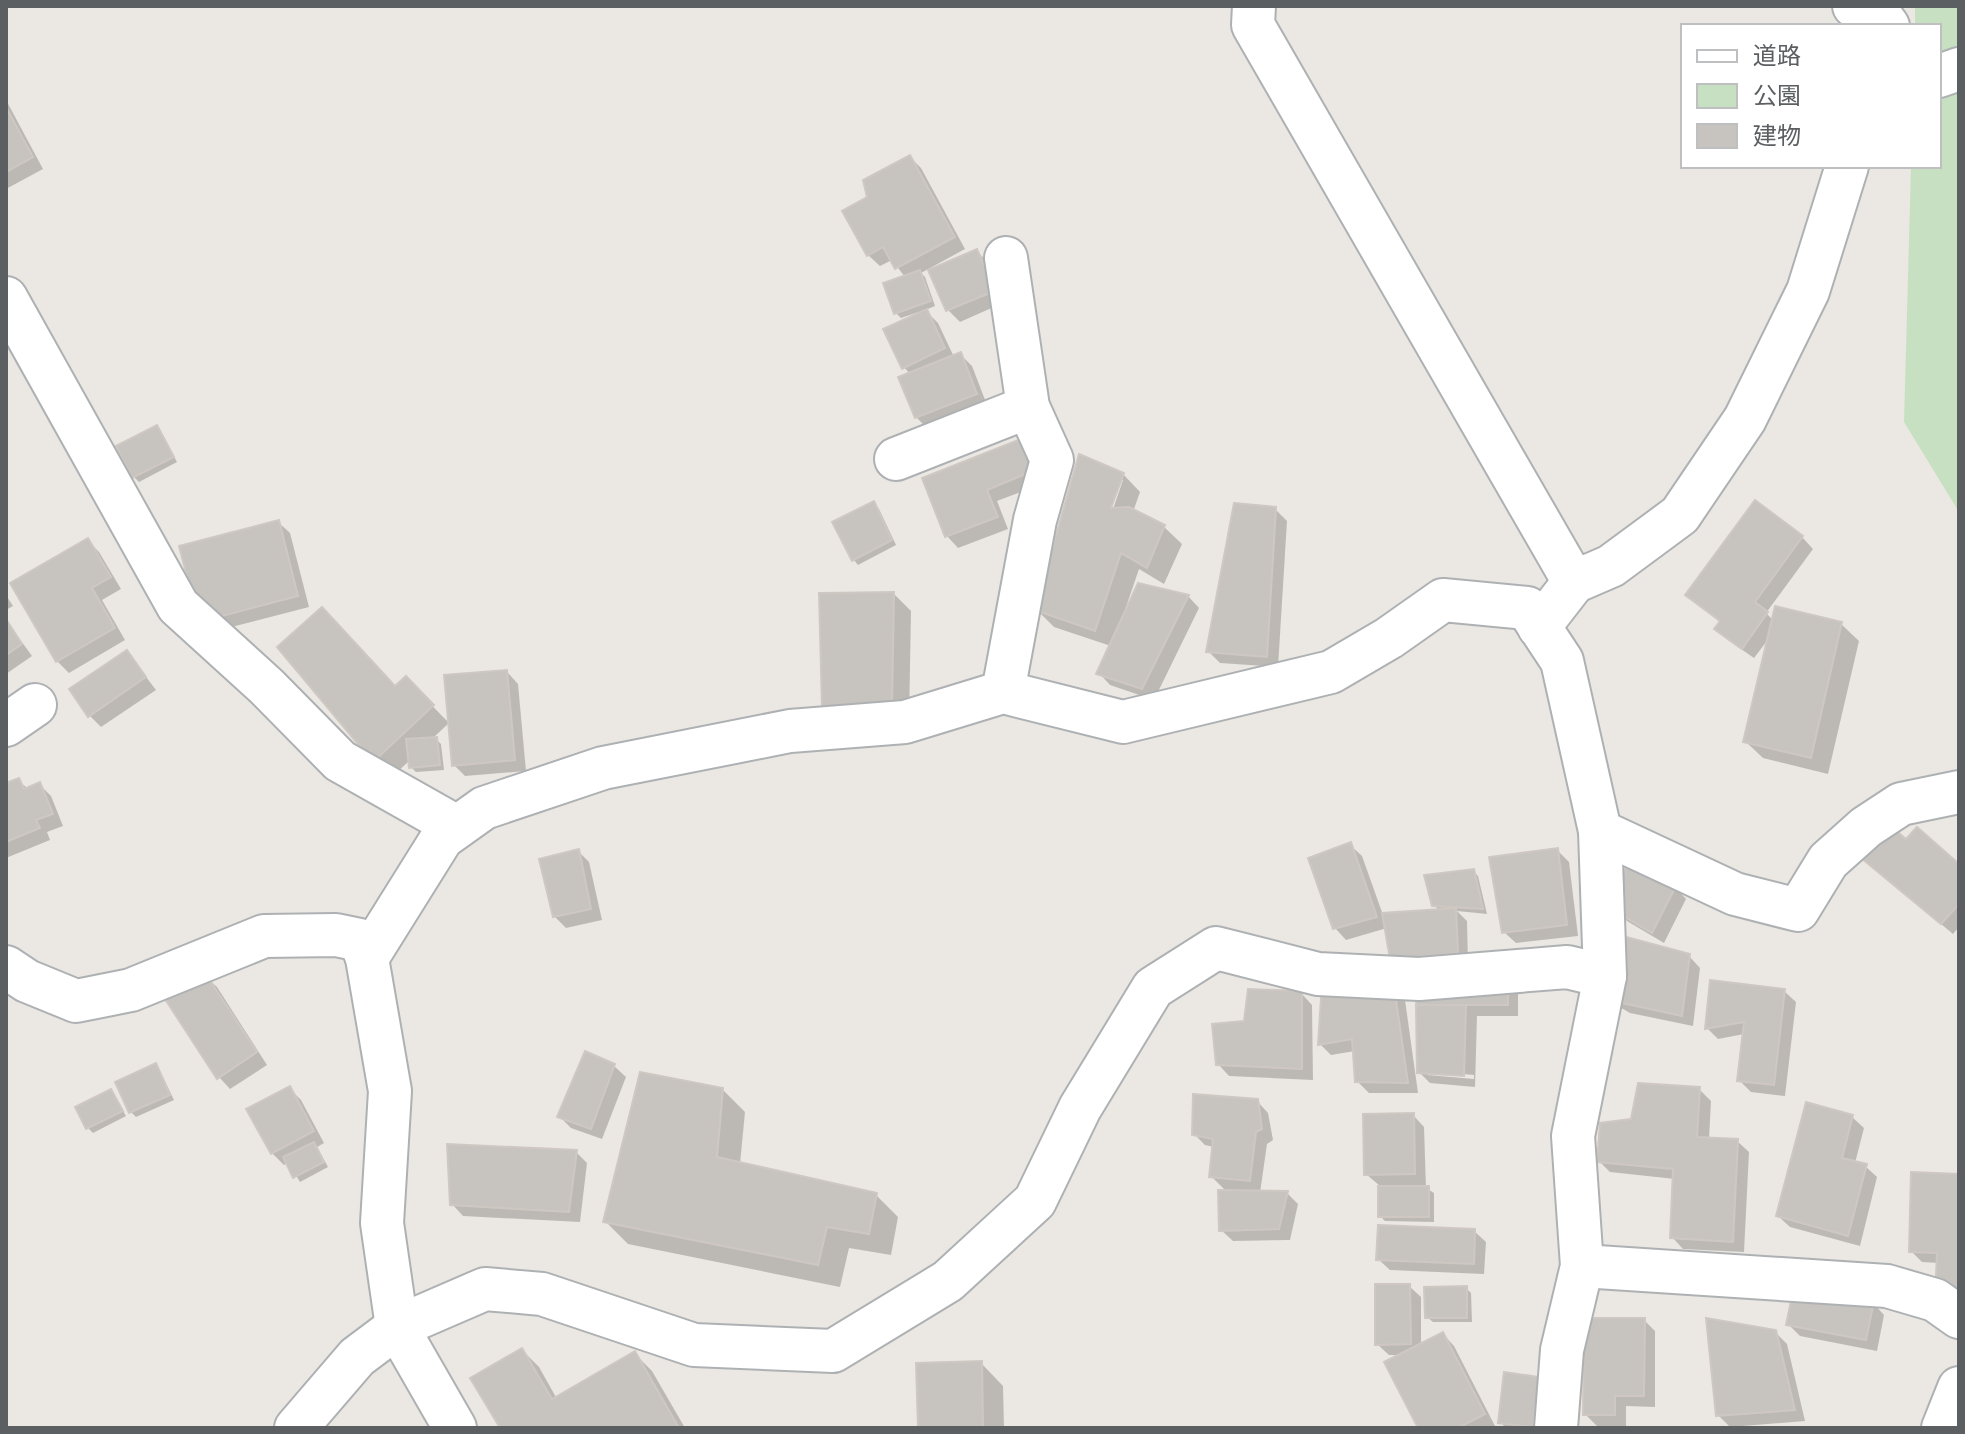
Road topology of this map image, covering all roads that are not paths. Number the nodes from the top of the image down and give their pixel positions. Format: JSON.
{"nodes":[{"id":1,"x":1254,"y":6,"type":"edge"},
{"id":2,"x":1854,"y":6,"type":"edge"},
{"id":3,"x":1887,"y":24,"type":"edge"},
{"id":4,"x":1846,"y":168,"type":"edge"},
{"id":5,"x":1006,"y":258,"type":"dead end"},
{"id":6,"x":6,"y":298,"type":"edge"},
{"id":7,"x":1028,"y":407,"type":"junction"},
{"id":8,"x":896,"y":459,"type":"dead end"},
{"id":9,"x":1574,"y":582,"type":"junction"},
{"id":10,"x":1539,"y":627,"type":"junction"},
{"id":11,"x":1003,"y":692,"type":"junction"},
{"id":12,"x":1959,"y":792,"type":"edge"},
{"id":13,"x":457,"y":827,"type":"junction"},
{"id":14,"x":1600,"y":831,"type":"junction"},
{"id":15,"x":367,"y":958,"type":"junction"},
{"id":16,"x":6,"y":967,"type":"edge"},
{"id":17,"x":1605,"y":976,"type":"junction"},
{"id":18,"x":1582,"y":1266,"type":"junction"},
{"id":19,"x":1959,"y":1317,"type":"edge"},
{"id":20,"x":397,"y":1327,"type":"junction"},
{"id":21,"x":296,"y":1428,"type":"edge"},
{"id":22,"x":455,"y":1428,"type":"edge"},
{"id":23,"x":1556,"y":1428,"type":"edge"}],
"edges":[{"from":1,"to":9,"type":"street"},
{"from":2,"to":3,"type":"street"},
{"from":4,"to":9,"type":"street"},
{"from":5,"to":7,"type":"street"},
{"from":6,"to":13,"type":"street"},
{"from":7,"to":8,"type":"street"},
{"from":7,"to":11,"type":"street"},
{"from":9,"to":10,"type":"street"},
{"from":10,"to":11,"type":"street"},
{"from":10,"to":14,"type":"street"},
{"from":11,"to":13,"type":"street"},
{"from":12,"to":14,"type":"street"},
{"from":13,"to":15,"type":"street"},
{"from":14,"to":17,"type":"street"},
{"from":15,"to":16,"type":"street"},
{"from":15,"to":20,"type":"street"},
{"from":17,"to":18,"type":"street"},
{"from":17,"to":20,"type":"street"},
{"from":18,"to":19,"type":"street"},
{"from":18,"to":23,"type":"street"},
{"from":20,"to":21,"type":"street"},
{"from":20,"to":22,"type":"street"}]}
